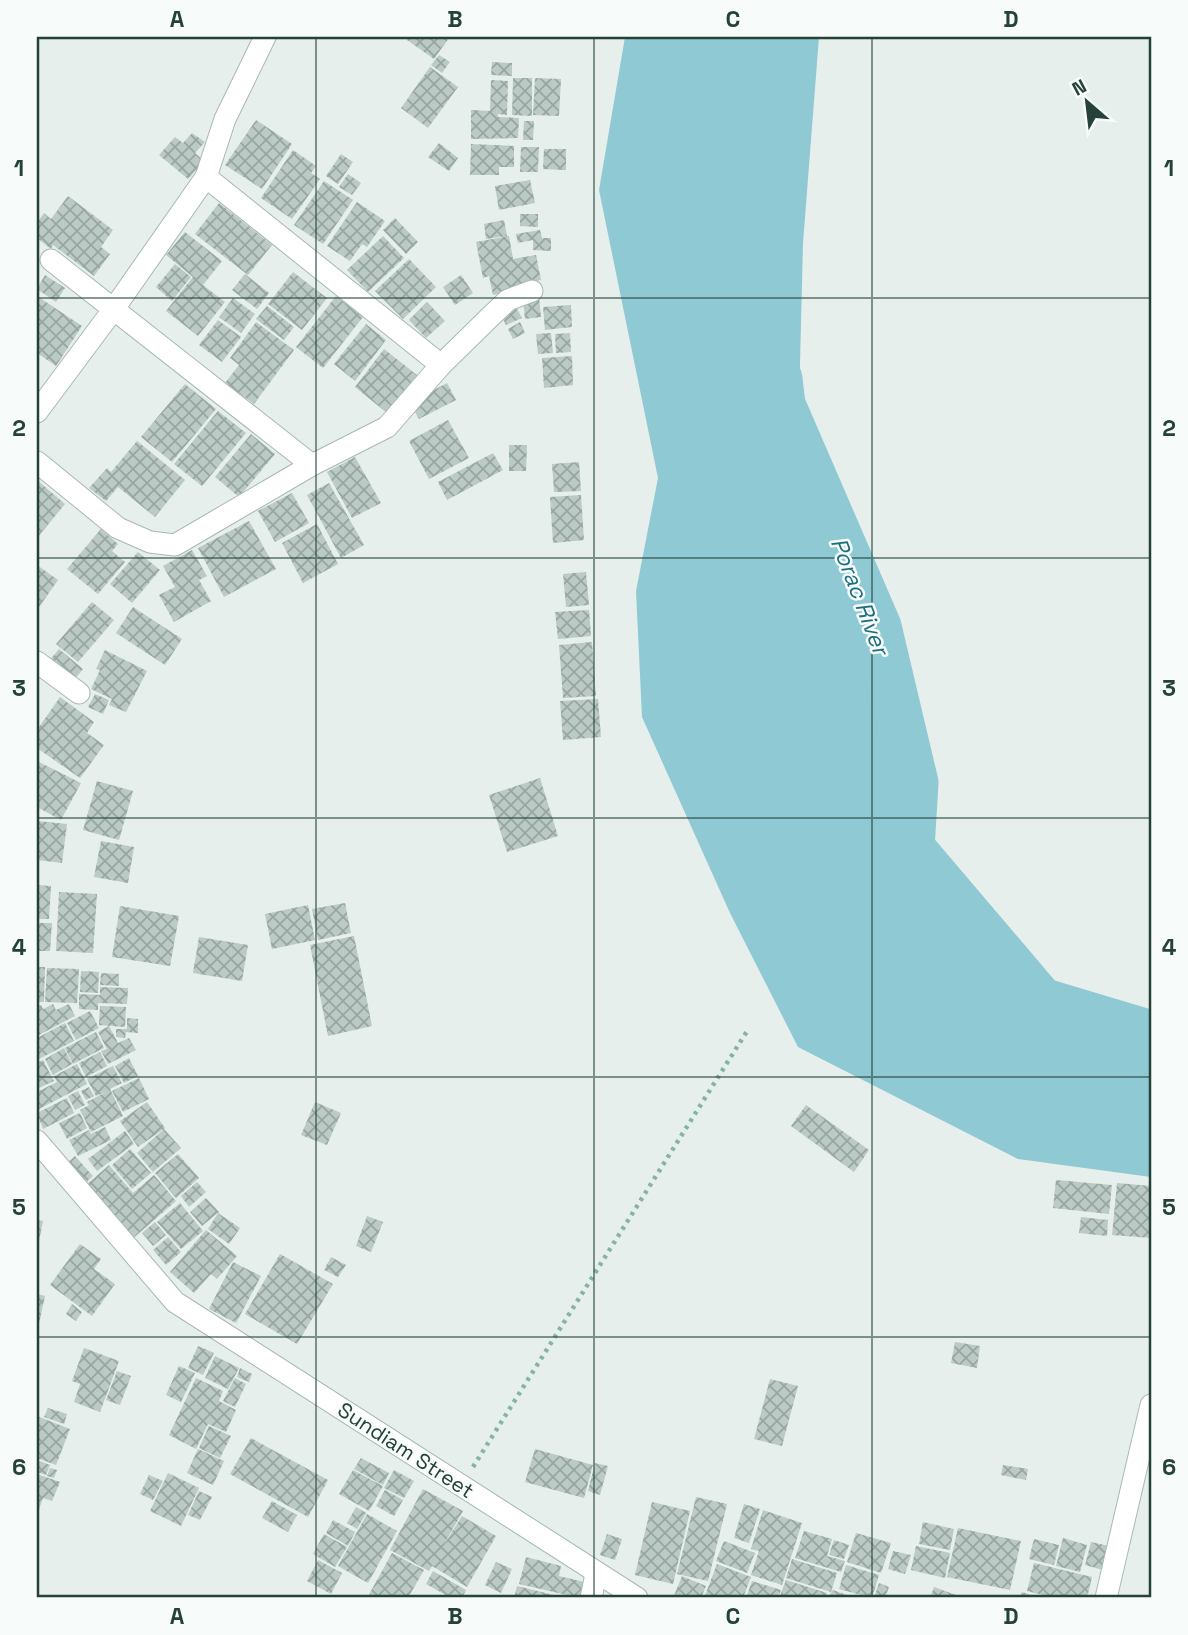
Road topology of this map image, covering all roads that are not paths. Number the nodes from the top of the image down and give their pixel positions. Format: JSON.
{"nodes":[{"id":1,"x":265,"y":37,"type":"edge"},
{"id":2,"x":206,"y":177,"type":"junction"},
{"id":3,"x":51,"y":260,"type":"dead end"},
{"id":4,"x":532,"y":291,"type":"dead end"},
{"id":5,"x":113,"y":310,"type":"junction"},
{"id":6,"x":441,"y":365,"type":"junction"},
{"id":7,"x":37,"y":412,"type":"edge"},
{"id":8,"x":37,"y":462,"type":"edge"},
{"id":9,"x":312,"y":465,"type":"junction"},
{"id":10,"x":37,"y":662,"type":"edge"},
{"id":11,"x":79,"y":693,"type":"dead end"},
{"id":12,"x":37,"y":1141,"type":"edge"},
{"id":13,"x":1151,"y":1405,"type":"edge"},
{"id":14,"x":596,"y":1574,"type":"junction"},
{"id":15,"x":592,"y":1598,"type":"edge"},
{"id":16,"x":636,"y":1598,"type":"edge"},
{"id":17,"x":1106,"y":1598,"type":"edge"}],
"edges":[{"from":1,"to":2,"type":"street"},
{"from":2,"to":5,"type":"street"},
{"from":2,"to":6,"type":"street"},
{"from":3,"to":5,"type":"street"},
{"from":4,"to":6,"type":"street"},
{"from":5,"to":7,"type":"street"},
{"from":5,"to":9,"type":"street"},
{"from":6,"to":9,"type":"street"},
{"from":8,"to":9,"type":"street"},
{"from":10,"to":11,"type":"street"},
{"from":12,"to":14,"type":"street","name":"Sundiam Street"},
{"from":13,"to":17,"type":"street"},
{"from":14,"to":15,"type":"street"},
{"from":14,"to":16,"type":"street","name":"Sundiam Street"}]}
